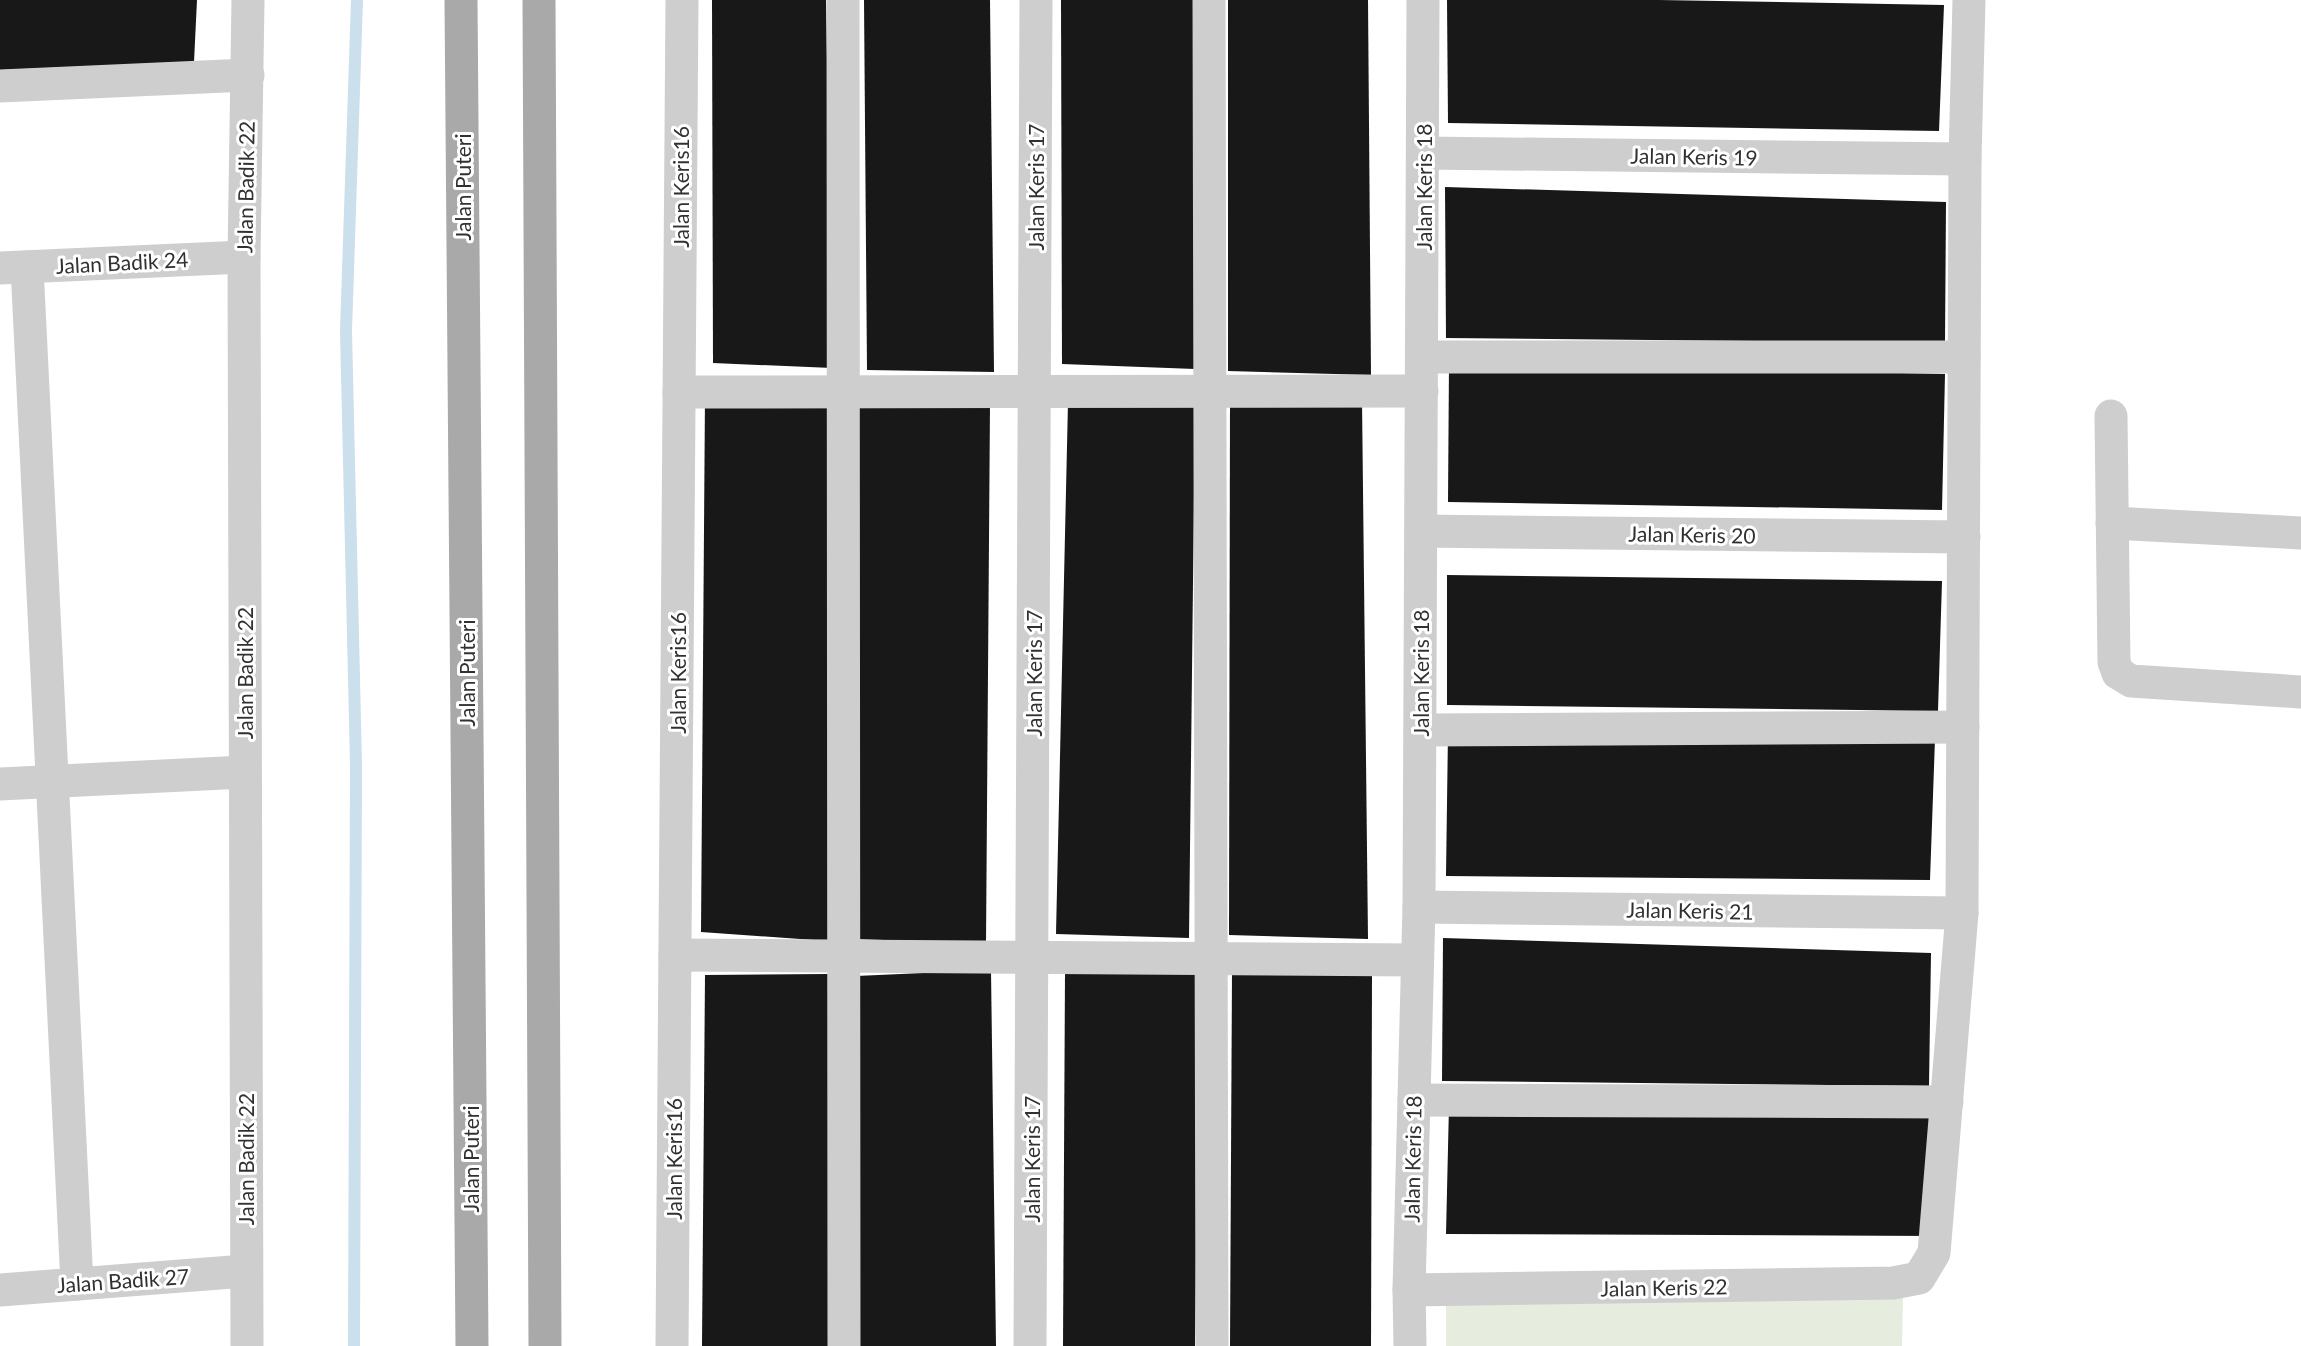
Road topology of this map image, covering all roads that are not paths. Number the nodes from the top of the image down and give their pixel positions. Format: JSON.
{"nodes":[{"id":1,"x":248,"y":0,"type":"edge"},
{"id":2,"x":461,"y":0,"type":"edge"},
{"id":3,"x":538,"y":0,"type":"edge"},
{"id":4,"x":682,"y":0,"type":"edge"},
{"id":5,"x":843,"y":0,"type":"edge"},
{"id":6,"x":1036,"y":0,"type":"edge"},
{"id":7,"x":1209,"y":0,"type":"edge"},
{"id":8,"x":1423,"y":0,"type":"edge"},
{"id":9,"x":1970,"y":0,"type":"edge"},
{"id":10,"x":248,"y":75,"type":"junction"},
{"id":11,"x":0,"y":87,"type":"edge"},
{"id":12,"x":1423,"y":153,"type":"junction"},
{"id":13,"x":1965,"y":159,"type":"junction"},
{"id":14,"x":244,"y":257,"type":"junction"},
{"id":15,"x":14,"y":268,"type":"edge"},
{"id":16,"x":1422,"y":357,"type":"junction"},
{"id":17,"x":1964,"y":357,"type":"junction"},
{"id":18,"x":844,"y":391,"type":"junction"},
{"id":19,"x":1210,"y":391,"type":"junction"},
{"id":20,"x":1422,"y":391,"type":"junction"},
{"id":21,"x":679,"y":392,"type":"junction"},
{"id":22,"x":1034,"y":392,"type":"junction"},
{"id":23,"x":2111,"y":416,"type":"dead end"},
{"id":24,"x":2112,"y":523,"type":"junction"},
{"id":25,"x":1421,"y":531,"type":"junction"},
{"id":26,"x":2301,"y":533,"type":"edge"},
{"id":27,"x":1964,"y":537,"type":"junction"},
{"id":28,"x":2301,"y":692,"type":"edge"},
{"id":29,"x":1963,"y":727,"type":"junction"},
{"id":30,"x":1420,"y":730,"type":"junction"},
{"id":31,"x":244,"y":772,"type":"junction"},
{"id":32,"x":53,"y":782,"type":"junction"},
{"id":33,"x":0,"y":784,"type":"edge"},
{"id":34,"x":1419,"y":907,"type":"junction"},
{"id":35,"x":1962,"y":913,"type":"junction"},
{"id":36,"x":675,"y":955,"type":"junction"},
{"id":37,"x":844,"y":956,"type":"junction"},
{"id":38,"x":1032,"y":958,"type":"junction"},
{"id":39,"x":1211,"y":959,"type":"junction"},
{"id":40,"x":1417,"y":960,"type":"junction"},
{"id":41,"x":1414,"y":1100,"type":"junction"},
{"id":42,"x":1947,"y":1102,"type":"junction"},
{"id":43,"x":245,"y":1271,"type":"junction"},
{"id":44,"x":77,"y":1284,"type":"junction"},
{"id":45,"x":0,"y":1290,"type":"edge"},
{"id":46,"x":1409,"y":1290,"type":"junction"},
{"id":47,"x":247,"y":1346,"type":"edge"},
{"id":48,"x":472,"y":1346,"type":"edge"},
{"id":49,"x":545,"y":1346,"type":"edge"},
{"id":50,"x":672,"y":1346,"type":"edge"},
{"id":51,"x":844,"y":1346,"type":"edge"},
{"id":52,"x":1030,"y":1346,"type":"edge"},
{"id":53,"x":1212,"y":1346,"type":"edge"},
{"id":54,"x":1410,"y":1346,"type":"edge"}],
"edges":[{"from":1,"to":10,"type":"street","name":"Jalan Badik 22"},
{"from":2,"to":48,"type":"main road","name":"Jalan Puteri"},
{"from":3,"to":49,"type":"main road"},
{"from":4,"to":21,"type":"street","name":"Jalan Keris16"},
{"from":5,"to":18,"type":"street"},
{"from":6,"to":22,"type":"street","name":"Jalan Keris 17"},
{"from":7,"to":19,"type":"street"},
{"from":8,"to":12,"type":"street","name":"Jalan Keris 18"},
{"from":9,"to":13,"type":"street"},
{"from":10,"to":11,"type":"street"},
{"from":10,"to":14,"type":"street","name":"Jalan Badik 22"},
{"from":12,"to":13,"type":"street","name":"Jalan Keris 19"},
{"from":12,"to":16,"type":"street","name":"Jalan Keris 18"},
{"from":13,"to":17,"type":"street"},
{"from":14,"to":15,"type":"street","name":"Jalan Badik 24"},
{"from":14,"to":31,"type":"street","name":"Jalan Badik 22"},
{"from":15,"to":32,"type":"street"},
{"from":16,"to":17,"type":"street"},
{"from":16,"to":20,"type":"street","name":"Jalan Keris 18"},
{"from":17,"to":27,"type":"street"},
{"from":18,"to":21,"type":"street"},
{"from":18,"to":22,"type":"street"},
{"from":18,"to":37,"type":"street"},
{"from":19,"to":20,"type":"street"},
{"from":19,"to":22,"type":"street"},
{"from":19,"to":39,"type":"street"},
{"from":20,"to":25,"type":"street","name":"Jalan Keris 18"},
{"from":21,"to":36,"type":"street","name":"Jalan Keris16"},
{"from":22,"to":38,"type":"street","name":"Jalan Keris 17"},
{"from":23,"to":24,"type":"street"},
{"from":24,"to":26,"type":"street"},
{"from":24,"to":28,"type":"street"},
{"from":25,"to":27,"type":"street","name":"Jalan Keris 20"},
{"from":25,"to":30,"type":"street","name":"Jalan Keris 18"},
{"from":27,"to":29,"type":"street"},
{"from":29,"to":30,"type":"street"},
{"from":29,"to":35,"type":"street"},
{"from":30,"to":34,"type":"street","name":"Jalan Keris 18"},
{"from":31,"to":32,"type":"street"},
{"from":31,"to":43,"type":"street","name":"Jalan Badik 22"},
{"from":32,"to":33,"type":"street"},
{"from":32,"to":44,"type":"street"},
{"from":34,"to":35,"type":"street","name":"Jalan Keris 21"},
{"from":34,"to":40,"type":"street","name":"Jalan Keris 18"},
{"from":35,"to":42,"type":"street"},
{"from":36,"to":37,"type":"street"},
{"from":36,"to":50,"type":"street","name":"Jalan Keris16"},
{"from":37,"to":38,"type":"street"},
{"from":37,"to":51,"type":"street"},
{"from":38,"to":39,"type":"street"},
{"from":38,"to":52,"type":"street","name":"Jalan Keris 17"},
{"from":39,"to":40,"type":"street"},
{"from":39,"to":53,"type":"street"},
{"from":40,"to":41,"type":"street","name":"Jalan Keris 18"},
{"from":41,"to":42,"type":"street"},
{"from":41,"to":46,"type":"street","name":"Jalan Keris 18"},
{"from":42,"to":46,"type":"street","name":"Jalan Keris 22"},
{"from":43,"to":44,"type":"street","name":"Jalan Badik 27"},
{"from":43,"to":47,"type":"street","name":"Jalan Badik 22"},
{"from":44,"to":45,"type":"street","name":"Jalan Badik 27"},
{"from":46,"to":54,"type":"street","name":"Jalan Keris 18"}]}
